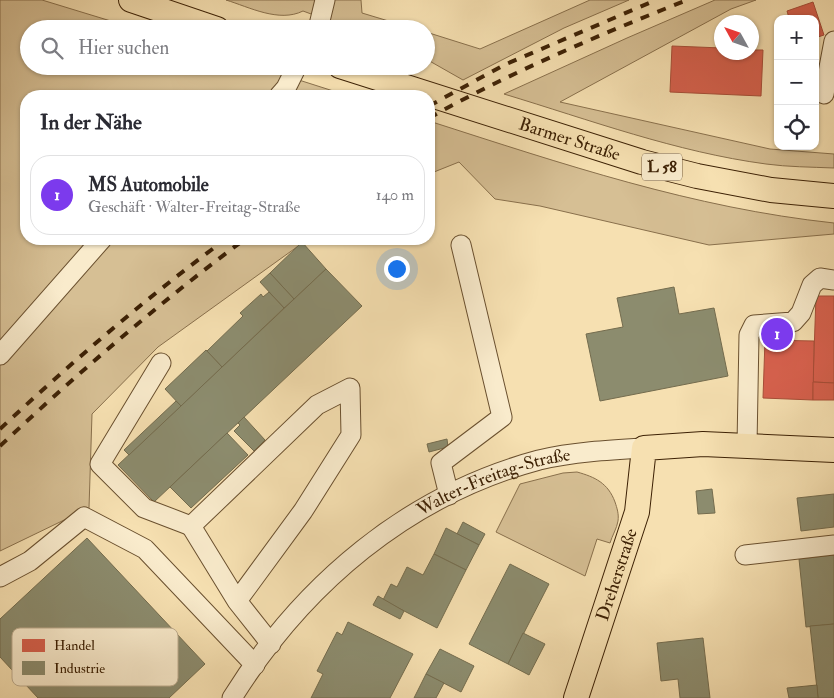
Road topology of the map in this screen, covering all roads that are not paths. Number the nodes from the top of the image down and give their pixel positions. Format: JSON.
{"nodes":[{"id":1,"x":131,"y":0,"type":"edge"},
{"id":2,"x":325,"y":0,"type":"edge"},
{"id":3,"x":190,"y":20,"type":"edge"},
{"id":4,"x":320,"y":20,"type":"edge"},
{"id":5,"x":834,"y":41,"type":"edge"},
{"id":6,"x":292,"y":75,"type":"edge"},
{"id":7,"x":368,"y":75,"type":"edge"},
{"id":8,"x":284,"y":90,"type":"edge"},
{"id":9,"x":416,"y":90,"type":"edge"},
{"id":10,"x":824,"y":94,"type":"dead end"},
{"id":11,"x":435,"y":96,"type":"edge"},
{"id":12,"x":834,"y":196,"type":"edge"},
{"id":13,"x":97,"y":245,"type":"edge"},
{"id":14,"x":461,"y":245,"type":"dead end"},
{"id":15,"x":834,"y":280,"type":"edge"},
{"id":16,"x":0,"y":355,"type":"edge"},
{"id":17,"x":161,"y":363,"type":"dead end"},
{"id":18,"x":747,"y":445,"type":"junction"},
{"id":19,"x":644,"y":448,"type":"junction"},
{"id":20,"x":834,"y":450,"type":"edge"},
{"id":21,"x":449,"y":495,"type":"junction"},
{"id":22,"x":192,"y":526,"type":"junction"},
{"id":23,"x":834,"y":545,"type":"edge"},
{"id":24,"x":745,"y":555,"type":"dead end"},
{"id":25,"x":0,"y":578,"type":"edge"},
{"id":26,"x":237,"y":601,"type":"junction"},
{"id":27,"x":270,"y":644,"type":"junction"},
{"id":28,"x":255,"y":665,"type":"junction"},
{"id":29,"x":232,"y":698,"type":"edge"},
{"id":30,"x":576,"y":698,"type":"edge"}],
"edges":[{"from":1,"to":3,"type":"main road"},
{"from":2,"to":4,"type":"street"},
{"from":5,"to":10,"type":"street"},
{"from":6,"to":8,"type":"street"},
{"from":7,"to":9,"type":"main road","name":"Barmer Straße","number":"L 58"},
{"from":11,"to":12,"type":"main road","name":"Barmer Straße","number":"L 58"},
{"from":13,"to":16,"type":"street"},
{"from":14,"to":21,"type":"street"},
{"from":15,"to":18,"type":"street"},
{"from":17,"to":22,"type":"street"},
{"from":18,"to":19,"type":"main road","name":"Walter-Freitag-Straße"},
{"from":18,"to":20,"type":"main road","name":"Walter-Freitag-Straße"},
{"from":19,"to":21,"type":"street","name":"Walter-Freitag-Straße"},
{"from":19,"to":30,"type":"main road","name":"Dreherstraße"},
{"from":21,"to":27,"type":"street","name":"Walter-Freitag-Straße"},
{"from":22,"to":26,"type":"street"},
{"from":22,"to":26,"type":"street"},
{"from":23,"to":24,"type":"street"},
{"from":25,"to":28,"type":"street"},
{"from":26,"to":27,"type":"street"},
{"from":27,"to":28,"type":"street","name":"Walter-Freitag-Straße"},
{"from":28,"to":29,"type":"street","name":"Walter-Freitag-Straße"}]}
